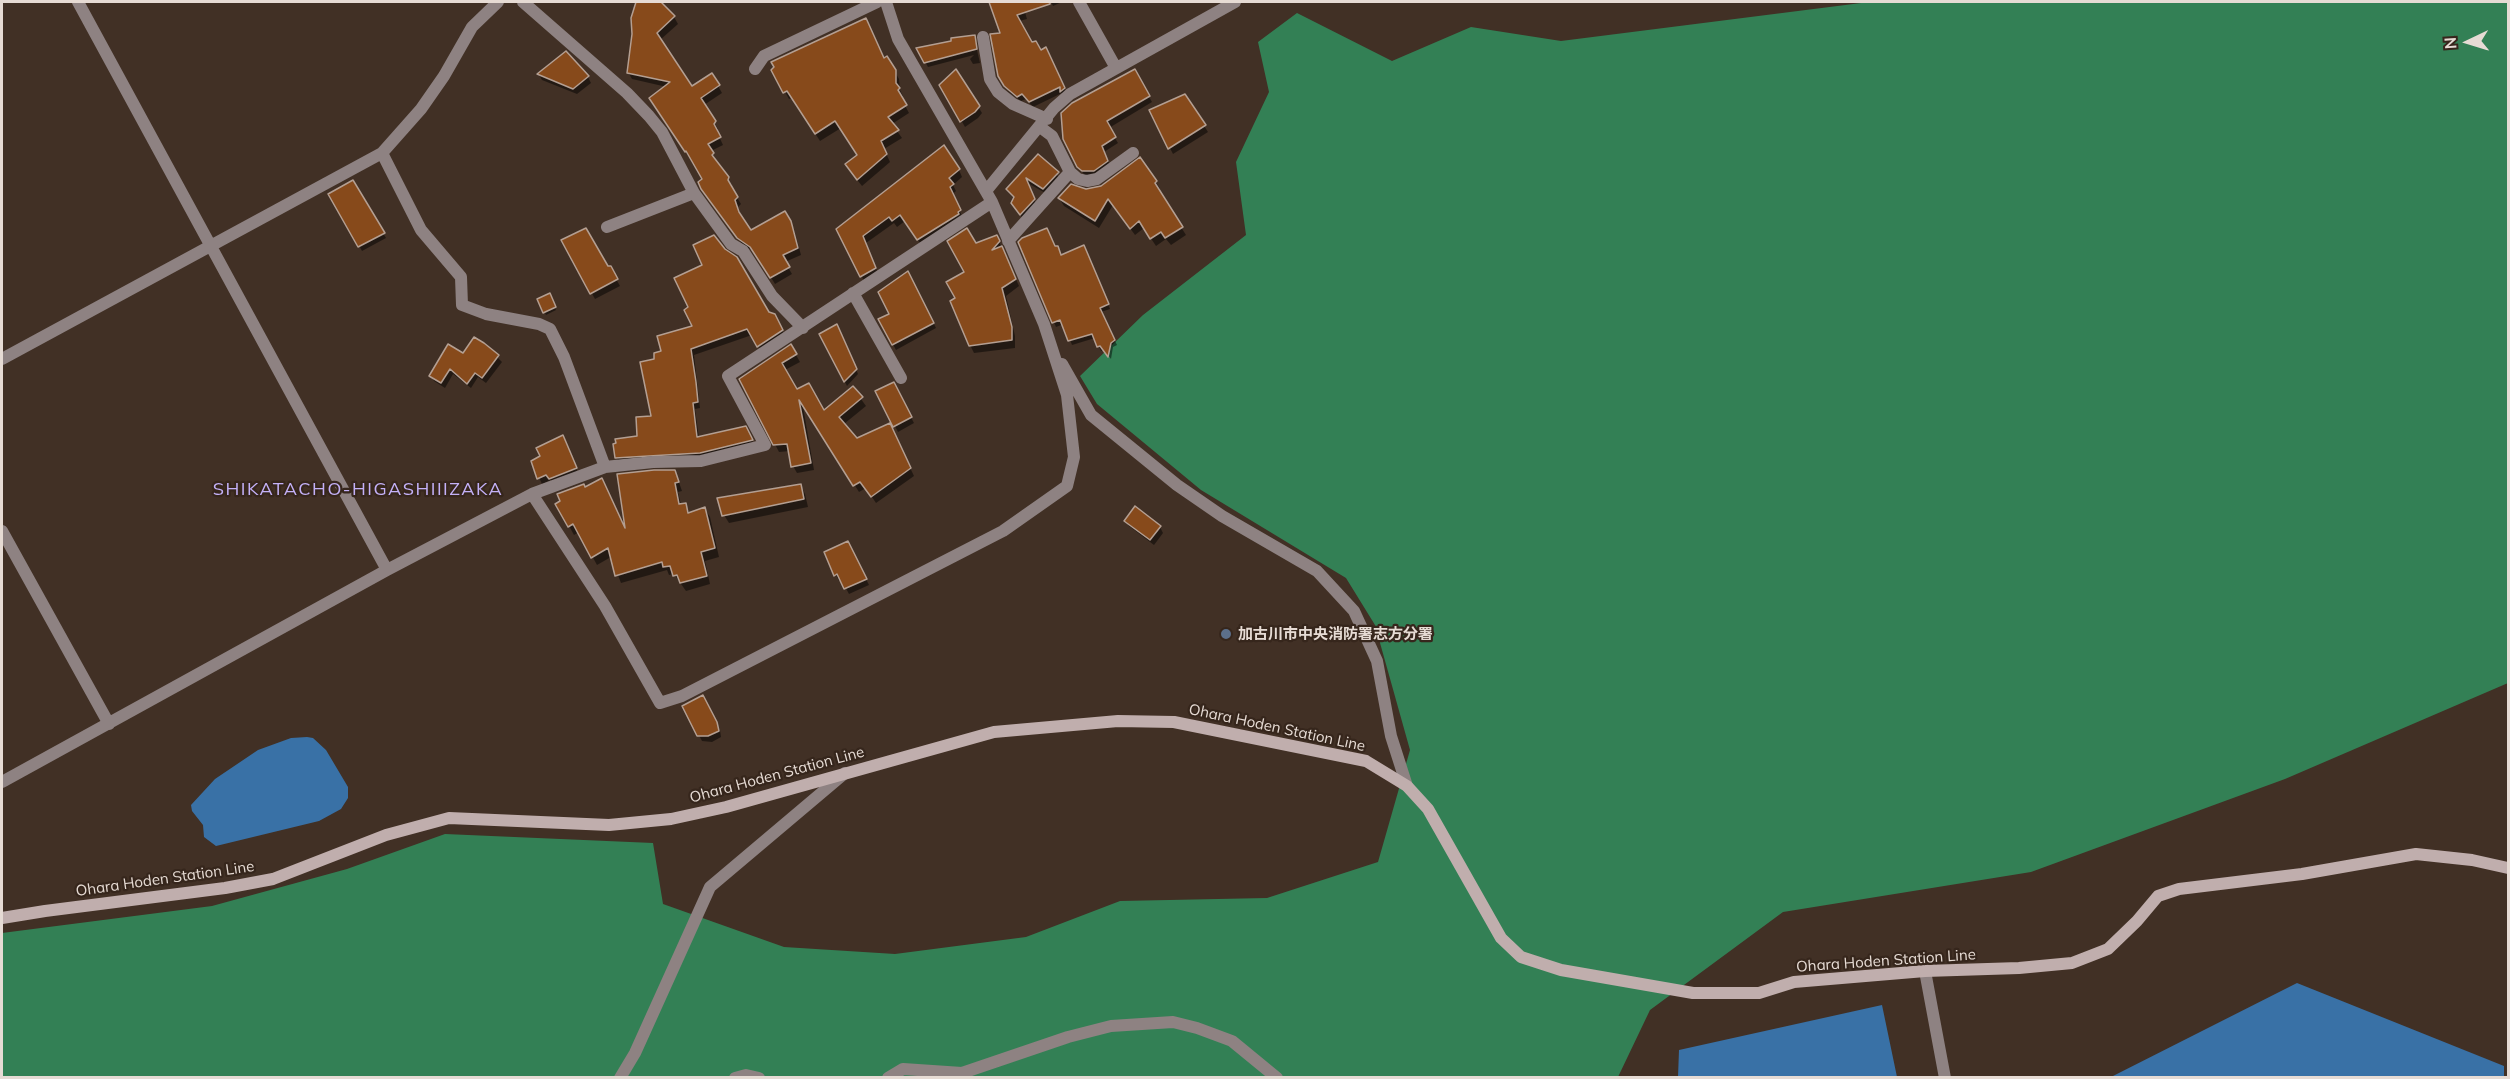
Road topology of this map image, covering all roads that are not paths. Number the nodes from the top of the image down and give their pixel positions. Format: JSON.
{"nodes":[{"id":1,"x":78,"y":2,"type":"edge"},
{"id":2,"x":498,"y":2,"type":"edge"},
{"id":3,"x":523,"y":2,"type":"edge"},
{"id":4,"x":877,"y":2,"type":"edge"},
{"id":5,"x":886,"y":2,"type":"edge"},
{"id":6,"x":1079,"y":2,"type":"edge"},
{"id":7,"x":1235,"y":2,"type":"edge"},
{"id":8,"x":983,"y":37,"type":"dead end"},
{"id":9,"x":1116,"y":68,"type":"junction"},
{"id":10,"x":755,"y":69,"type":"dead end"},
{"id":11,"x":1044,"y":123,"type":"junction"},
{"id":12,"x":382,"y":153,"type":"junction"},
{"id":13,"x":1133,"y":153,"type":"dead end"},
{"id":14,"x":1070,"y":172,"type":"junction"},
{"id":15,"x":694,"y":193,"type":"junction"},
{"id":16,"x":989,"y":197,"type":"junction"},
{"id":17,"x":607,"y":227,"type":"dead end"},
{"id":18,"x":1008,"y":241,"type":"junction"},
{"id":19,"x":210,"y":246,"type":"junction"},
{"id":20,"x":853,"y":293,"type":"junction"},
{"id":21,"x":803,"y":328,"type":"junction"},
{"id":22,"x":1050,"y":345,"type":"junction"},
{"id":23,"x":2,"y":359,"type":"edge"},
{"id":24,"x":901,"y":378,"type":"dead end"},
{"id":25,"x":605,"y":467,"type":"junction"},
{"id":26,"x":532,"y":494,"type":"junction"},
{"id":27,"x":2,"y":531,"type":"edge"},
{"id":28,"x":387,"y":570,"type":"junction"},
{"id":29,"x":109,"y":724,"type":"junction"},
{"id":30,"x":846,"y":773,"type":"junction"},
{"id":31,"x":2,"y":782,"type":"edge"},
{"id":32,"x":1407,"y":786,"type":"junction"},
{"id":33,"x":2508,"y":868,"type":"edge"},
{"id":34,"x":2,"y":918,"type":"edge"},
{"id":35,"x":1925,"y":971,"type":"junction"},
{"id":36,"x":620,"y":1077,"type":"edge"},
{"id":37,"x":735,"y":1077,"type":"edge"},
{"id":38,"x":759,"y":1077,"type":"edge"},
{"id":39,"x":888,"y":1077,"type":"edge"},
{"id":40,"x":1277,"y":1077,"type":"edge"},
{"id":41,"x":1945,"y":1077,"type":"edge"}],
"edges":[{"from":1,"to":19,"type":"street"},
{"from":2,"to":12,"type":"street"},
{"from":3,"to":15,"type":"street"},
{"from":4,"to":10,"type":"street"},
{"from":5,"to":16,"type":"street"},
{"from":6,"to":9,"type":"street"},
{"from":7,"to":9,"type":"street"},
{"from":8,"to":11,"type":"street"},
{"from":9,"to":11,"type":"street"},
{"from":11,"to":14,"type":"street"},
{"from":11,"to":16,"type":"street"},
{"from":12,"to":19,"type":"street"},
{"from":12,"to":25,"type":"street"},
{"from":13,"to":14,"type":"street"},
{"from":14,"to":18,"type":"street"},
{"from":15,"to":17,"type":"street"},
{"from":15,"to":21,"type":"street"},
{"from":16,"to":18,"type":"street"},
{"from":16,"to":20,"type":"street"},
{"from":18,"to":22,"type":"street"},
{"from":19,"to":23,"type":"street"},
{"from":19,"to":28,"type":"street"},
{"from":20,"to":21,"type":"street"},
{"from":20,"to":24,"type":"street"},
{"from":21,"to":25,"type":"street"},
{"from":22,"to":26,"type":"street"},
{"from":22,"to":32,"type":"street"},
{"from":25,"to":26,"type":"street"},
{"from":26,"to":28,"type":"street"},
{"from":27,"to":29,"type":"street"},
{"from":28,"to":29,"type":"street"},
{"from":29,"to":31,"type":"street"},
{"from":30,"to":32,"type":"main road","name":"Ohara Hoden Station Line"},
{"from":30,"to":34,"type":"main road","name":"Ohara Hoden Station Line"},
{"from":30,"to":36,"type":"street"},
{"from":32,"to":35,"type":"main road","name":"Ohara Hoden Station Line"},
{"from":33,"to":35,"type":"main road","name":"Ohara Hoden Station Line"},
{"from":35,"to":41,"type":"street"},
{"from":37,"to":38,"type":"street"},
{"from":39,"to":40,"type":"street"}]}
